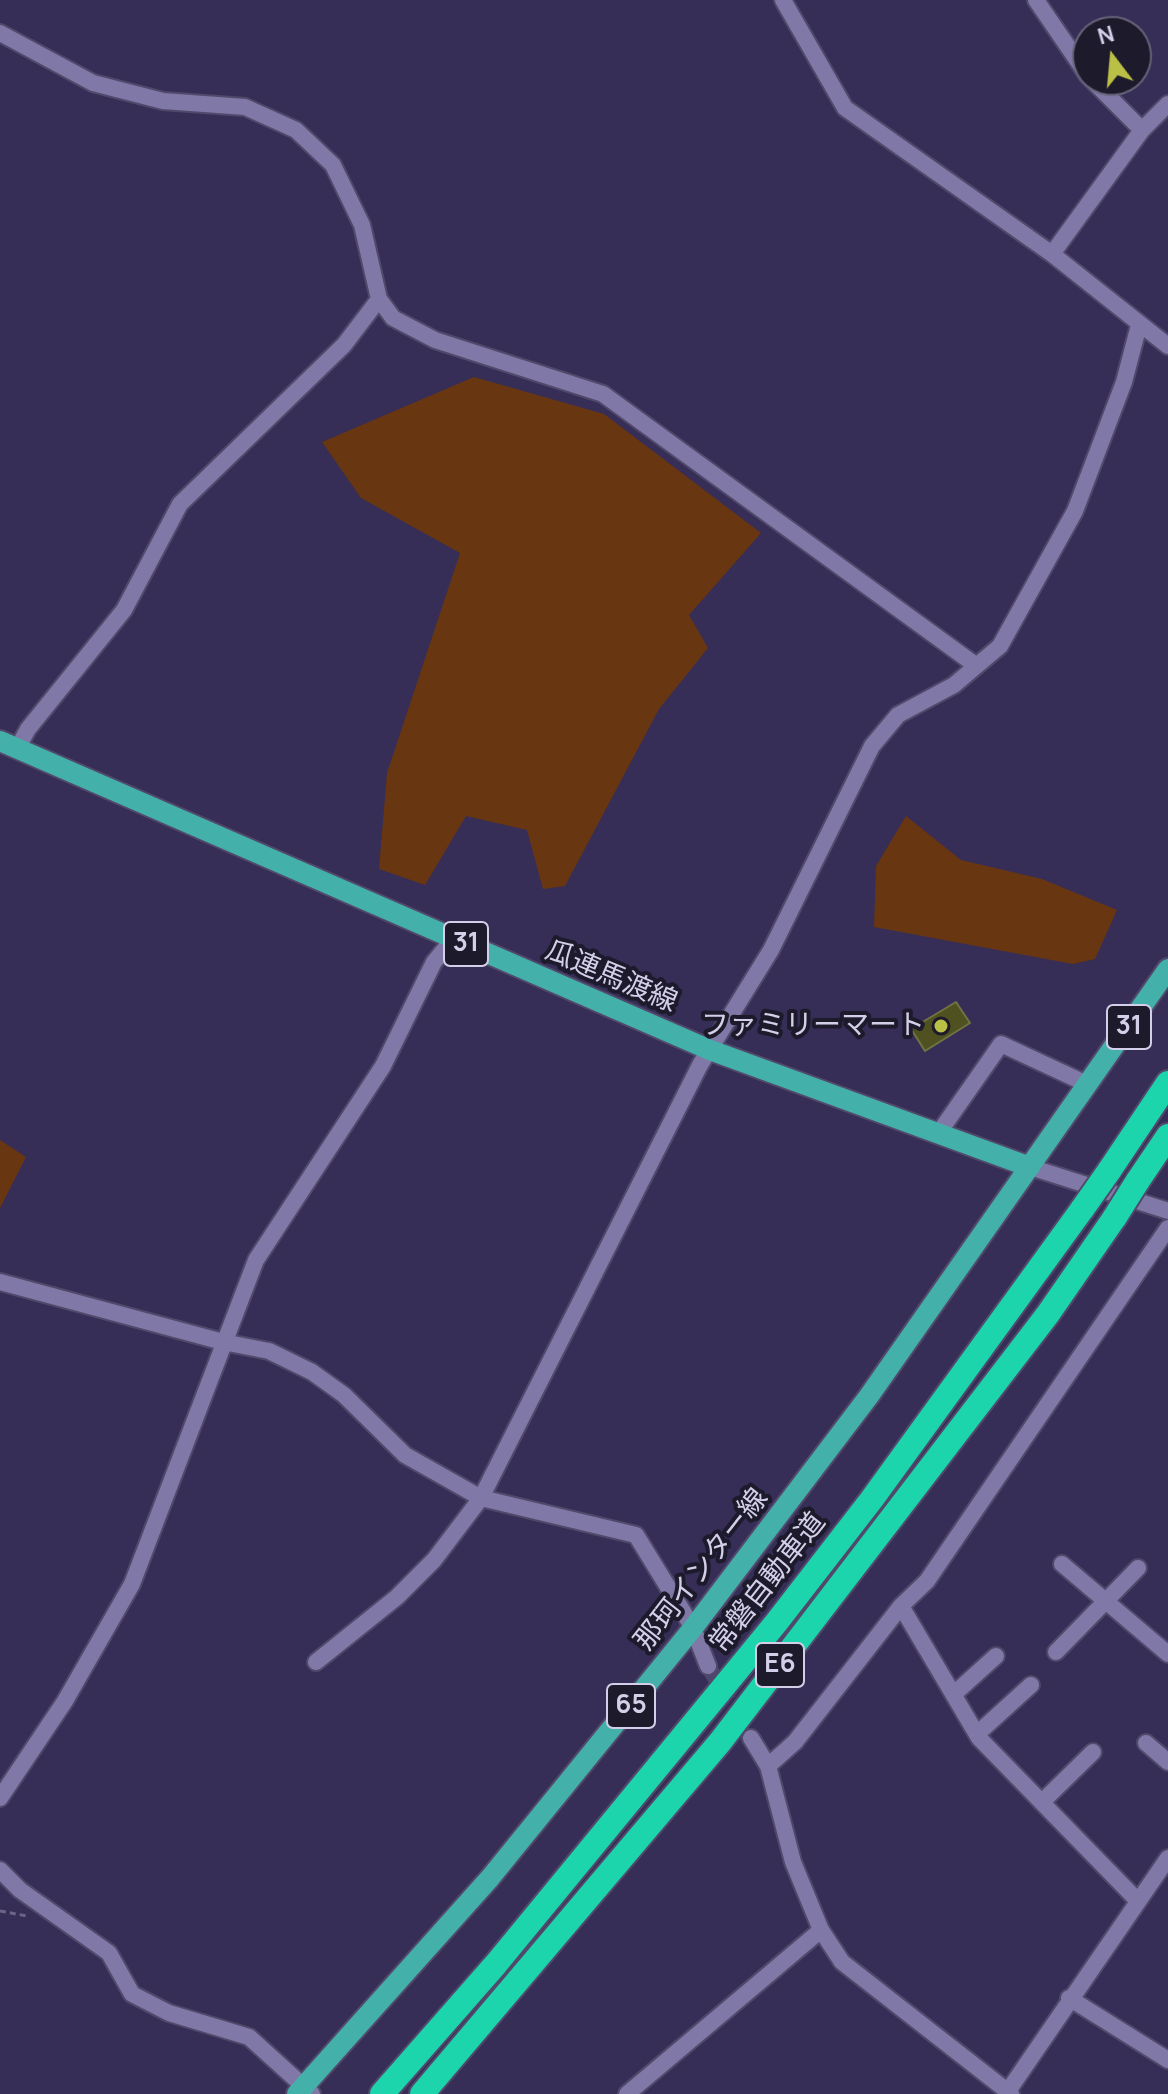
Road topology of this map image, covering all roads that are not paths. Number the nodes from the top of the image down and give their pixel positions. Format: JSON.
{"nodes":[{"id":1,"x":783,"y":0,"type":"edge"},
{"id":2,"x":1036,"y":0,"type":"edge"},
{"id":3,"x":0,"y":33,"type":"edge"},
{"id":4,"x":1072,"y":52,"type":"edge"},
{"id":5,"x":1108,"y":96,"type":"edge"},
{"id":6,"x":1168,"y":104,"type":"edge"},
{"id":7,"x":1142,"y":130,"type":"junction"},
{"id":8,"x":1052,"y":254,"type":"junction"},
{"id":9,"x":379,"y":299,"type":"junction"},
{"id":10,"x":1139,"y":325,"type":"junction"},
{"id":11,"x":1168,"y":346,"type":"edge"},
{"id":12,"x":974,"y":664,"type":"junction"},
{"id":13,"x":9,"y":745,"type":"edge"},
{"id":14,"x":453,"y":939,"type":"junction"},
{"id":15,"x":1168,"y":969,"type":"edge"},
{"id":16,"x":710,"y":1050,"type":"junction"},
{"id":17,"x":1168,"y":1083,"type":"edge"},
{"id":18,"x":1089,"y":1085,"type":"junction"},
{"id":19,"x":938,"y":1134,"type":"junction"},
{"id":20,"x":1168,"y":1136,"type":"edge"},
{"id":21,"x":1030,"y":1167,"type":"junction"},
{"id":22,"x":1168,"y":1211,"type":"edge"},
{"id":23,"x":1168,"y":1228,"type":"edge"},
{"id":24,"x":0,"y":1282,"type":"edge"},
{"id":25,"x":223,"y":1342,"type":"junction"},
{"id":26,"x":481,"y":1498,"type":"junction"},
{"id":27,"x":1062,"y":1564,"type":"dead end"},
{"id":28,"x":1138,"y":1568,"type":"dead end"},
{"id":29,"x":1106,"y":1602,"type":"junction"},
{"id":30,"x":901,"y":1606,"type":"junction"},
{"id":31,"x":693,"y":1628,"type":"junction"},
{"id":32,"x":1056,"y":1652,"type":"dead end"},
{"id":33,"x":1168,"y":1654,"type":"edge"},
{"id":34,"x":996,"y":1656,"type":"dead end"},
{"id":35,"x":316,"y":1662,"type":"dead end"},
{"id":36,"x":708,"y":1666,"type":"tunnel mouth"},
{"id":37,"x":1031,"y":1685,"type":"dead end"},
{"id":38,"x":954,"y":1694,"type":"junction"},
{"id":39,"x":977,"y":1734,"type":"junction"},
{"id":40,"x":751,"y":1738,"type":"tunnel mouth"},
{"id":41,"x":1146,"y":1743,"type":"dead end"},
{"id":42,"x":1093,"y":1752,"type":"dead end"},
{"id":43,"x":1168,"y":1762,"type":"edge"},
{"id":44,"x":768,"y":1766,"type":"junction"},
{"id":45,"x":0,"y":1798,"type":"edge"},
{"id":46,"x":1042,"y":1802,"type":"junction"},
{"id":47,"x":1168,"y":1858,"type":"edge"},
{"id":48,"x":0,"y":1870,"type":"edge"},
{"id":49,"x":1136,"y":1899,"type":"junction"},
{"id":50,"x":821,"y":1930,"type":"junction"},
{"id":51,"x":1069,"y":1998,"type":"junction"},
{"id":52,"x":1168,"y":2060,"type":"edge"},
{"id":53,"x":304,"y":2091,"type":"edge"},
{"id":54,"x":1008,"y":2093,"type":"edge"},
{"id":55,"x":381,"y":2094,"type":"edge"},
{"id":56,"x":422,"y":2094,"type":"edge"},
{"id":57,"x":627,"y":2094,"type":"edge"}],
"edges":[{"from":1,"to":8,"type":"street"},
{"from":2,"to":4,"type":"street"},
{"from":3,"to":9,"type":"street"},
{"from":5,"to":7,"type":"street"},
{"from":6,"to":7,"type":"street"},
{"from":7,"to":8,"type":"street"},
{"from":8,"to":10,"type":"street"},
{"from":9,"to":12,"type":"street"},
{"from":9,"to":13,"type":"street"},
{"from":10,"to":11,"type":"street"},
{"from":10,"to":12,"type":"street"},
{"from":12,"to":16,"type":"street"},
{"from":13,"to":14,"type":"main road","name":"瓜連馬渡線","number":"31"},
{"from":14,"to":16,"type":"main road","name":"瓜連馬渡線","number":"31"},
{"from":14,"to":25,"type":"street"},
{"from":15,"to":18,"type":"main road","number":"31"},
{"from":16,"to":19,"type":"main road","name":"瓜連馬渡線","number":"31"},
{"from":16,"to":26,"type":"street"},
{"from":17,"to":55,"type":"highway","name":"常磐自動車道","number":"E6","bridge":true},
{"from":18,"to":19,"type":"street"},
{"from":18,"to":21,"type":"main road","number":"31"},
{"from":19,"to":21,"type":"main road","name":"瓜連馬渡線","number":"31"},
{"from":20,"to":56,"type":"highway","number":"E6","bridge":true},
{"from":21,"to":22,"type":"street"},
{"from":21,"to":31,"type":"main road","name":"那珂インター線","number":"65"},
{"from":23,"to":30,"type":"street"},
{"from":24,"to":25,"type":"street"},
{"from":25,"to":26,"type":"street"},
{"from":25,"to":45,"type":"street"},
{"from":26,"to":31,"type":"street"},
{"from":26,"to":35,"type":"street"},
{"from":27,"to":29,"type":"street"},
{"from":28,"to":29,"type":"street"},
{"from":29,"to":32,"type":"street"},
{"from":29,"to":33,"type":"street"},
{"from":30,"to":38,"type":"street"},
{"from":30,"to":44,"type":"street"},
{"from":31,"to":36,"type":"street"},
{"from":31,"to":53,"type":"main road","name":"那珂インター線","number":"65"},
{"from":34,"to":38,"type":"street"},
{"from":37,"to":39,"type":"street"},
{"from":38,"to":39,"type":"street"},
{"from":39,"to":46,"type":"street"},
{"from":40,"to":44,"type":"street"},
{"from":41,"to":43,"type":"street"},
{"from":42,"to":46,"type":"street"},
{"from":44,"to":50,"type":"street"},
{"from":46,"to":49,"type":"street"},
{"from":47,"to":49,"type":"street"},
{"from":48,"to":53,"type":"street"},
{"from":49,"to":51,"type":"street"},
{"from":50,"to":54,"type":"street"},
{"from":50,"to":57,"type":"street"},
{"from":51,"to":52,"type":"street"},
{"from":51,"to":54,"type":"street"}]}
